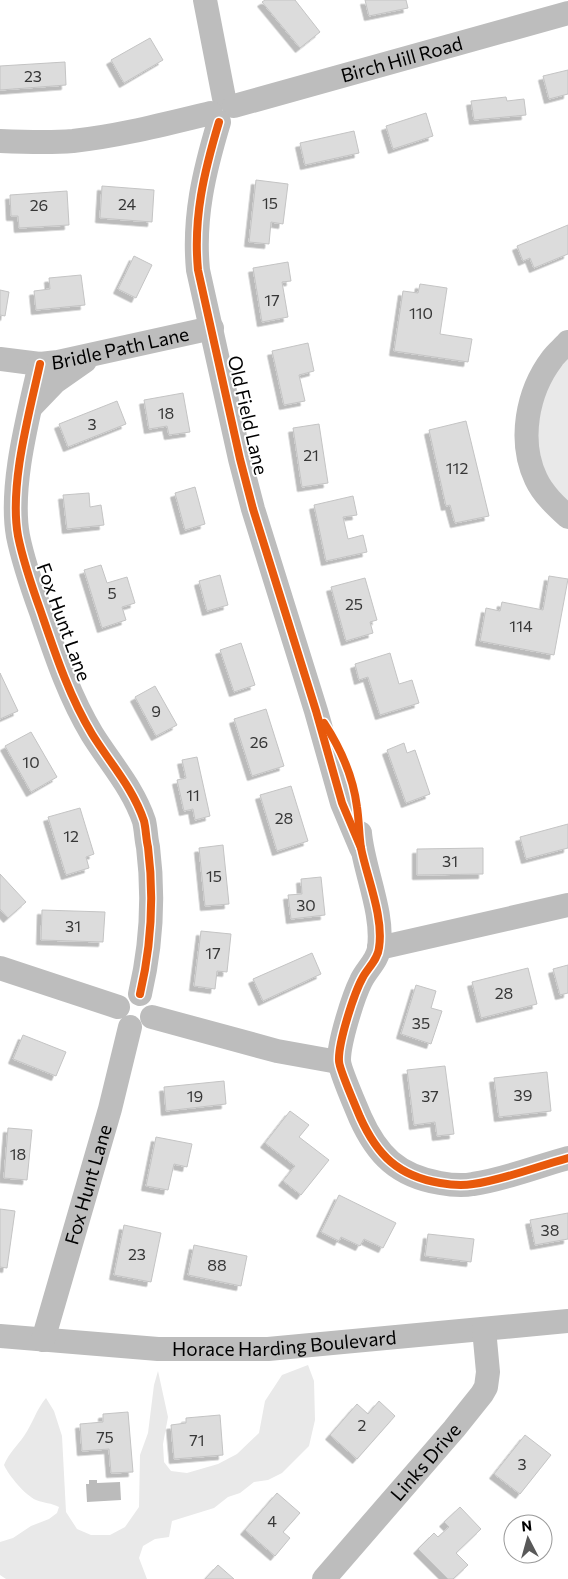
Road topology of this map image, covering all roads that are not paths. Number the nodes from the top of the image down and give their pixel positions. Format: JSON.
{"nodes":[{"id":1,"x":205,"y":0,"type":"edge"},
{"id":2,"x":568,"y":13,"type":"edge"},
{"id":3,"x":222,"y":110,"type":"junction"},
{"id":4,"x":0,"y":141,"type":"edge"},
{"id":5,"x":212,"y":328,"type":"junction"},
{"id":6,"x":568,"y":342,"type":"edge"},
{"id":7,"x":97,"y":354,"type":"junction"},
{"id":8,"x":0,"y":359,"type":"edge"},
{"id":9,"x":40,"y":364,"type":"junction"},
{"id":10,"x":30,"y":408,"type":"junction"},
{"id":11,"x":568,"y":517,"type":"edge"},
{"id":12,"x":568,"y":905,"type":"edge"},
{"id":13,"x":380,"y":948,"type":"junction"},
{"id":14,"x":0,"y":968,"type":"edge"},
{"id":15,"x":140,"y":994,"type":"junction"},
{"id":16,"x":152,"y":1016,"type":"junction"},
{"id":17,"x":124,"y":1017,"type":"junction"},
{"id":18,"x":338,"y":1062,"type":"junction"},
{"id":19,"x":568,"y":1158,"type":"edge"},
{"id":20,"x":568,"y":1321,"type":"edge"},
{"id":21,"x":484,"y":1329,"type":"junction"},
{"id":22,"x":0,"y":1336,"type":"edge"},
{"id":23,"x":43,"y":1340,"type":"junction"},
{"id":24,"x":324,"y":1579,"type":"edge"}],
"edges":[{"from":1,"to":3,"type":"street","name":"Old Field Lane"},
{"from":2,"to":3,"type":"street","name":"Birch Hill Road"},
{"from":3,"to":4,"type":"street","name":"Birch Hill Road"},
{"from":3,"to":5,"type":"street","name":"Old Field Lane"},
{"from":5,"to":7,"type":"street","name":"Bridle Path Lane"},
{"from":5,"to":13,"type":"street","name":"Old Field Lane"},
{"from":6,"to":11,"type":"street"},
{"from":7,"to":9,"type":"street","name":"Bridle Path Lane"},
{"from":7,"to":10,"type":"street"},
{"from":8,"to":9,"type":"street","name":"Bridle Path Lane"},
{"from":9,"to":10,"type":"street","name":"Fox Hunt Lane"},
{"from":10,"to":15,"type":"street","name":"Fox Hunt Lane"},
{"from":12,"to":13,"type":"street"},
{"from":13,"to":18,"type":"street"},
{"from":14,"to":17,"type":"street"},
{"from":15,"to":16,"type":"street"},
{"from":15,"to":17,"type":"street"},
{"from":16,"to":17,"type":"street"},
{"from":16,"to":18,"type":"street"},
{"from":17,"to":23,"type":"street","name":"Fox Hunt Lane"},
{"from":18,"to":19,"type":"street"},
{"from":20,"to":21,"type":"street","name":"Horace Harding Boulevard"},
{"from":21,"to":23,"type":"street","name":"Horace Harding Boulevard"},
{"from":21,"to":24,"type":"street","name":"Links Drive"},
{"from":22,"to":23,"type":"street","name":"Horace Harding Boulevard"}]}
